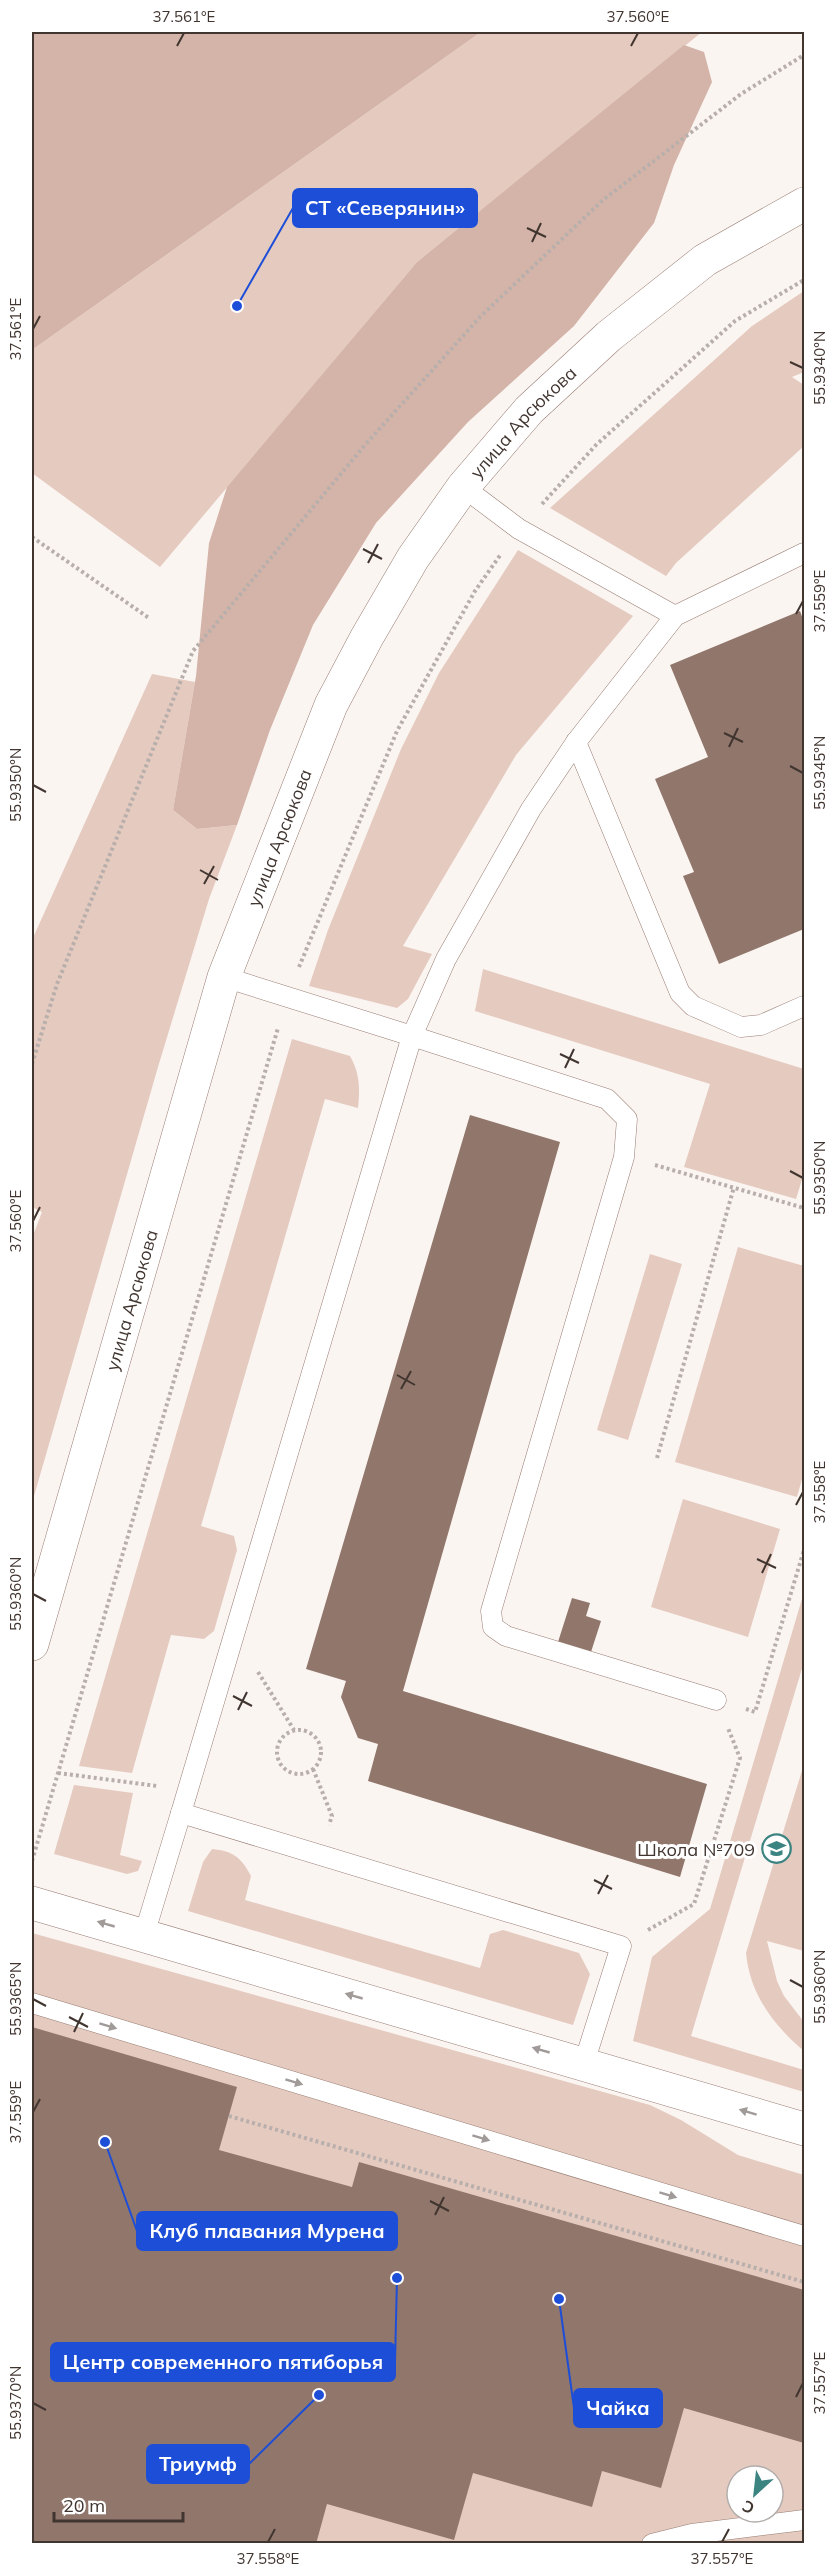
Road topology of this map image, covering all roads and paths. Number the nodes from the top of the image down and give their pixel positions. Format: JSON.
{"nodes":[{"id":1,"x":804,"y":55,"type":"edge"},
{"id":2,"x":804,"y":204,"type":"edge"},
{"id":3,"x":463,"y":487,"type":"junction"},
{"id":4,"x":32,"y":537,"type":"edge"},
{"id":5,"x":804,"y":553,"type":"edge"},
{"id":6,"x":675,"y":616,"type":"junction"},
{"id":7,"x":149,"y":618,"type":"dead end"},
{"id":8,"x":576,"y":742,"type":"junction"},
{"id":9,"x":224,"y":977,"type":"junction"},
{"id":10,"x":804,"y":1006,"type":"edge"},
{"id":11,"x":412,"y":1036,"type":"junction"},
{"id":12,"x":32,"y":1064,"type":"edge"},
{"id":13,"x":624,"y":1157,"type":"junction"},
{"id":14,"x":734,"y":1187,"type":"junction"},
{"id":15,"x":804,"y":1208,"type":"edge"},
{"id":16,"x":657,"y":1458,"type":"dead end"},
{"id":17,"x":804,"y":1550,"type":"edge"},
{"id":18,"x":32,"y":1644,"type":"edge"},
{"id":19,"x":226,"y":1658,"type":"junction"},
{"id":20,"x":716,"y":1700,"type":"junction"},
{"id":21,"x":294,"y":1730,"type":"junction"},
{"id":22,"x":313,"y":1769,"type":"junction"},
{"id":23,"x":58,"y":1773,"type":"dead end"},
{"id":24,"x":187,"y":1790,"type":"junction"},
{"id":25,"x":181,"y":1813,"type":"junction"},
{"id":26,"x":321,"y":1855,"type":"junction"},
{"id":27,"x":32,"y":1903,"type":"edge"},
{"id":28,"x":144,"y":1935,"type":"junction"},
{"id":29,"x":621,"y":1946,"type":"junction"},
{"id":30,"x":32,"y":2003,"type":"edge"},
{"id":31,"x":584,"y":2063,"type":"junction"},
{"id":32,"x":229,"y":2116,"type":"dead end"},
{"id":33,"x":804,"y":2129,"type":"edge"},
{"id":34,"x":804,"y":2236,"type":"edge"},
{"id":35,"x":804,"y":2282,"type":"edge"},
{"id":36,"x":804,"y":2520,"type":"edge"},
{"id":37,"x":652,"y":2544,"type":"edge"}],
"edges":[{"from":1,"to":12,"type":"path"},
{"from":2,"to":3,"type":"street","name":"улица Арсюкова"},
{"from":3,"to":6,"type":"lane"},
{"from":3,"to":9,"type":"street","name":"улица Арсюкова"},
{"from":4,"to":7,"type":"path"},
{"from":5,"to":6,"type":"lane"},
{"from":6,"to":8,"type":"lane"},
{"from":8,"to":10,"type":"lane"},
{"from":8,"to":11,"type":"lane"},
{"from":9,"to":11,"type":"lane"},
{"from":9,"to":18,"type":"street","name":"улица Арсюкова"},
{"from":11,"to":13,"type":"lane"},
{"from":11,"to":19,"type":"lane"},
{"from":13,"to":14,"type":"path"},
{"from":13,"to":20,"type":"lane"},
{"from":14,"to":15,"type":"path"},
{"from":14,"to":16,"type":"path"},
{"from":17,"to":20,"type":"path"},
{"from":19,"to":21,"type":"path"},
{"from":19,"to":24,"type":"lane"},
{"from":20,"to":29,"type":"path"},
{"from":21,"to":22,"type":"path"},
{"from":21,"to":22,"type":"path"},
{"from":22,"to":26,"type":"path"},
{"from":23,"to":24,"type":"path"},
{"from":24,"to":25,"type":"lane"},
{"from":25,"to":26,"type":"lane"},
{"from":25,"to":28,"type":"lane"},
{"from":26,"to":29,"type":"lane"},
{"from":28,"to":27,"type":"street","one_way":true},
{"from":31,"to":28,"type":"street","one_way":true},
{"from":29,"to":31,"type":"lane"},
{"from":30,"to":34,"type":"lane","one_way":true},
{"from":33,"to":31,"type":"street","one_way":true},
{"from":32,"to":35,"type":"path"},
{"from":36,"to":37,"type":"lane"}]}
